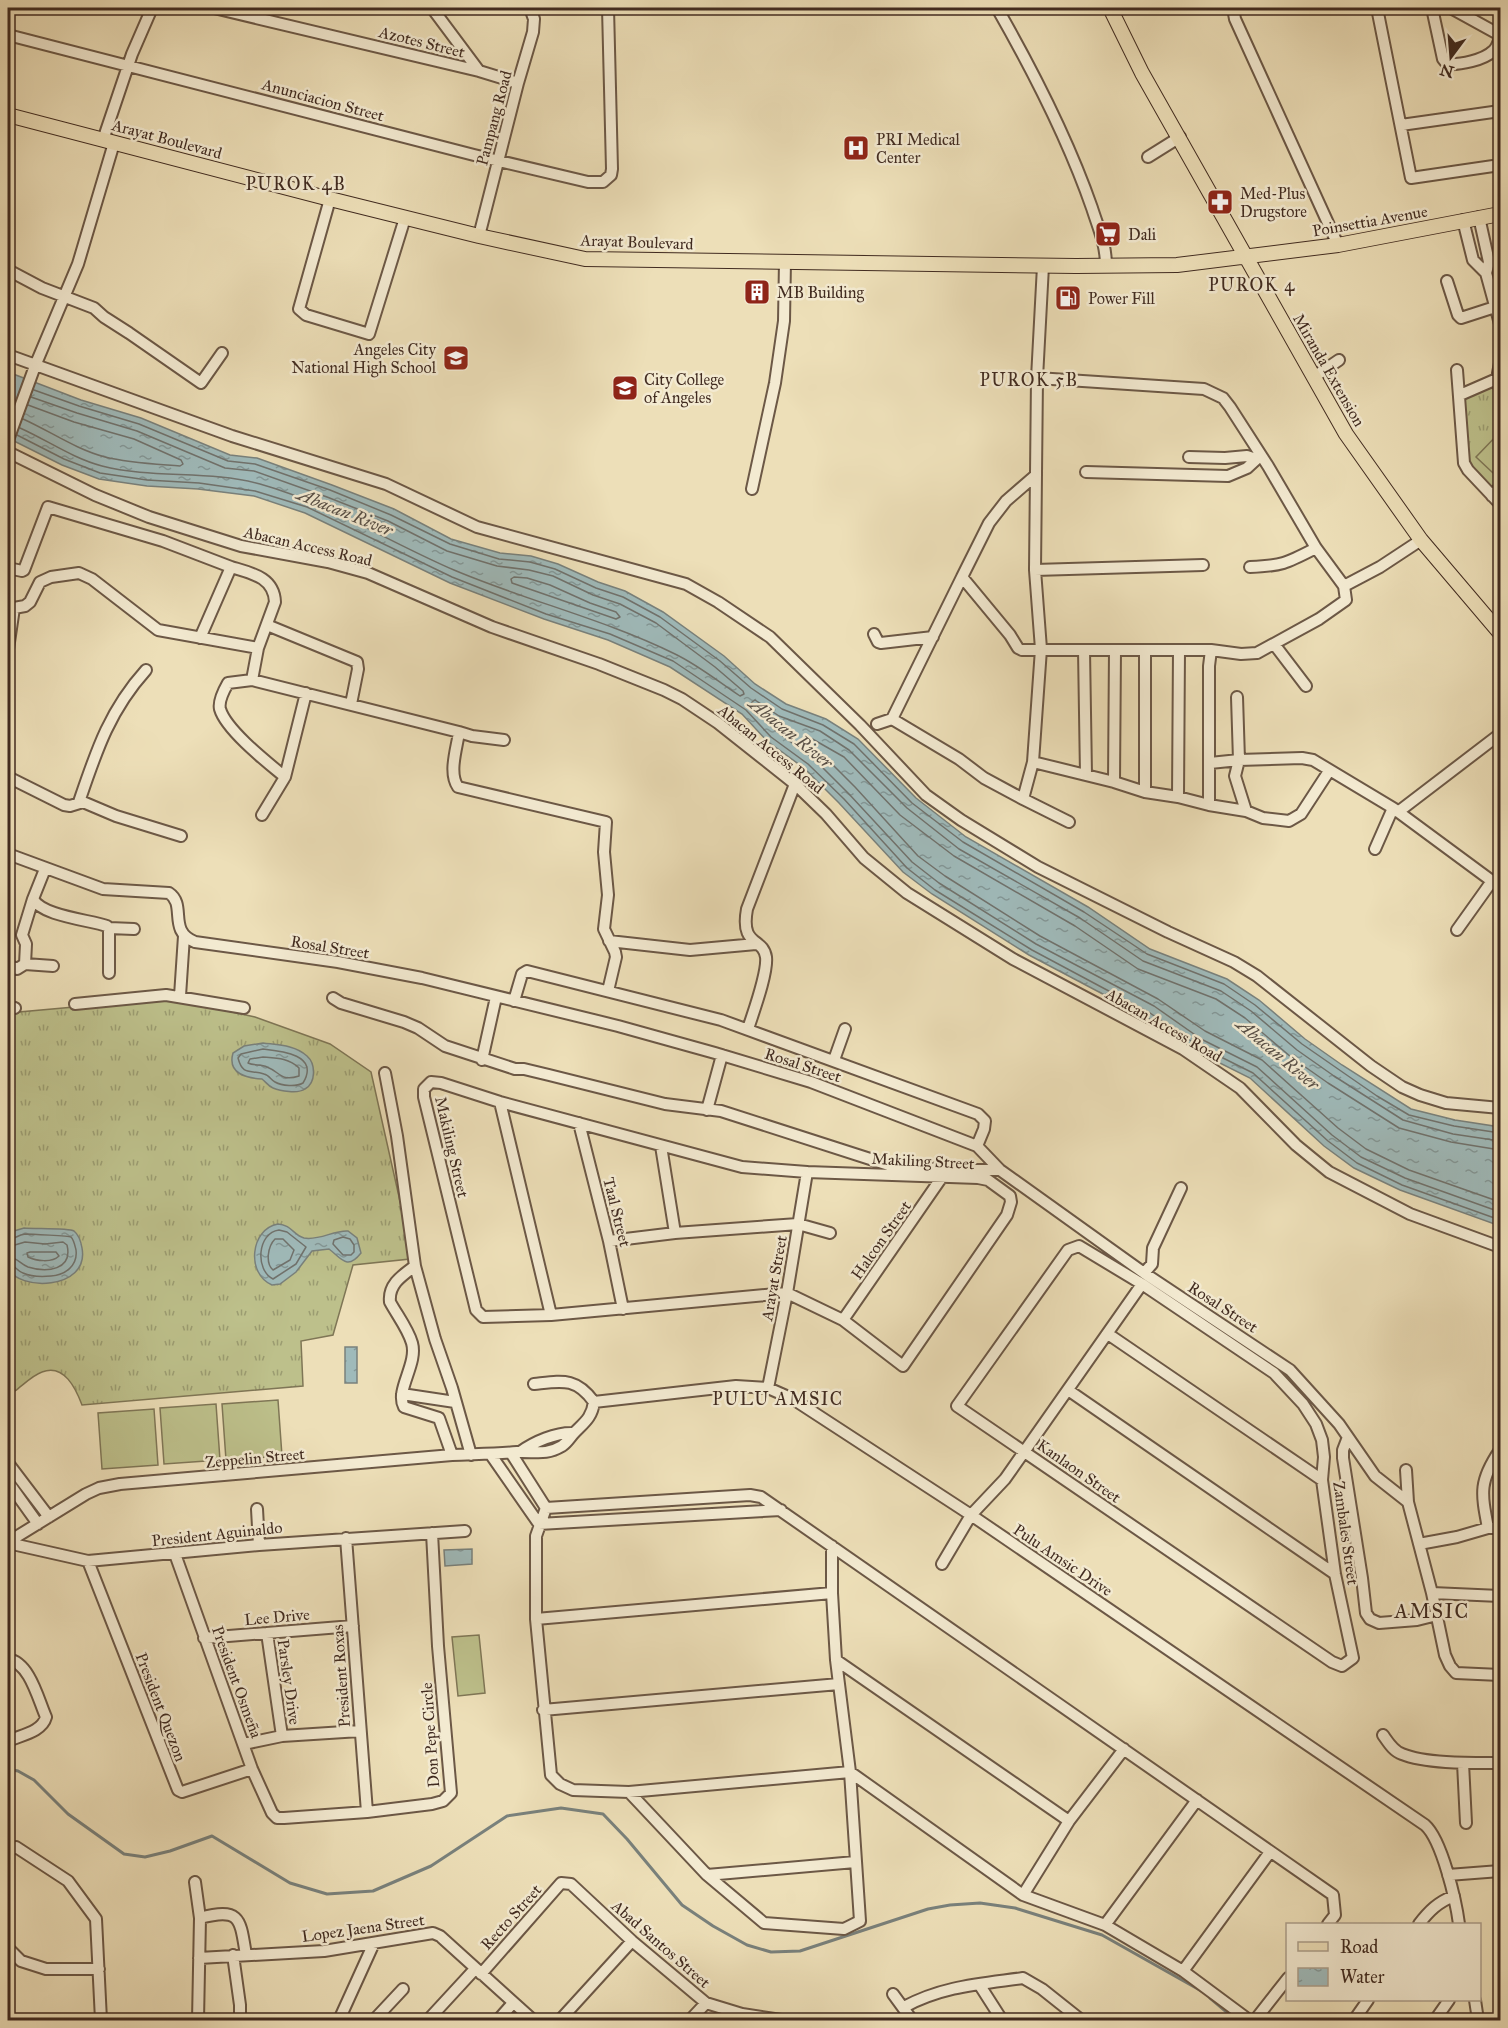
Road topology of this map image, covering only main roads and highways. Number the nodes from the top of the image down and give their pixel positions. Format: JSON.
{"nodes":[{"id":1,"x":1110,"y":8,"type":"edge"},
{"id":2,"x":8,"y":115,"type":"edge"},
{"id":3,"x":1500,"y":214,"type":"edge"},
{"id":4,"x":1246,"y":258,"type":"junction"},
{"id":5,"x":1500,"y":633,"type":"edge"}],
"edges":[{"from":1,"to":4,"type":"main road","name":"Miranda Extension"},
{"from":2,"to":4,"type":"main road","name":"Arayat Boulevard"},
{"from":3,"to":4,"type":"main road","name":"Poinsettia Avenue"},
{"from":4,"to":5,"type":"main road","name":"Miranda Extension"}]}
